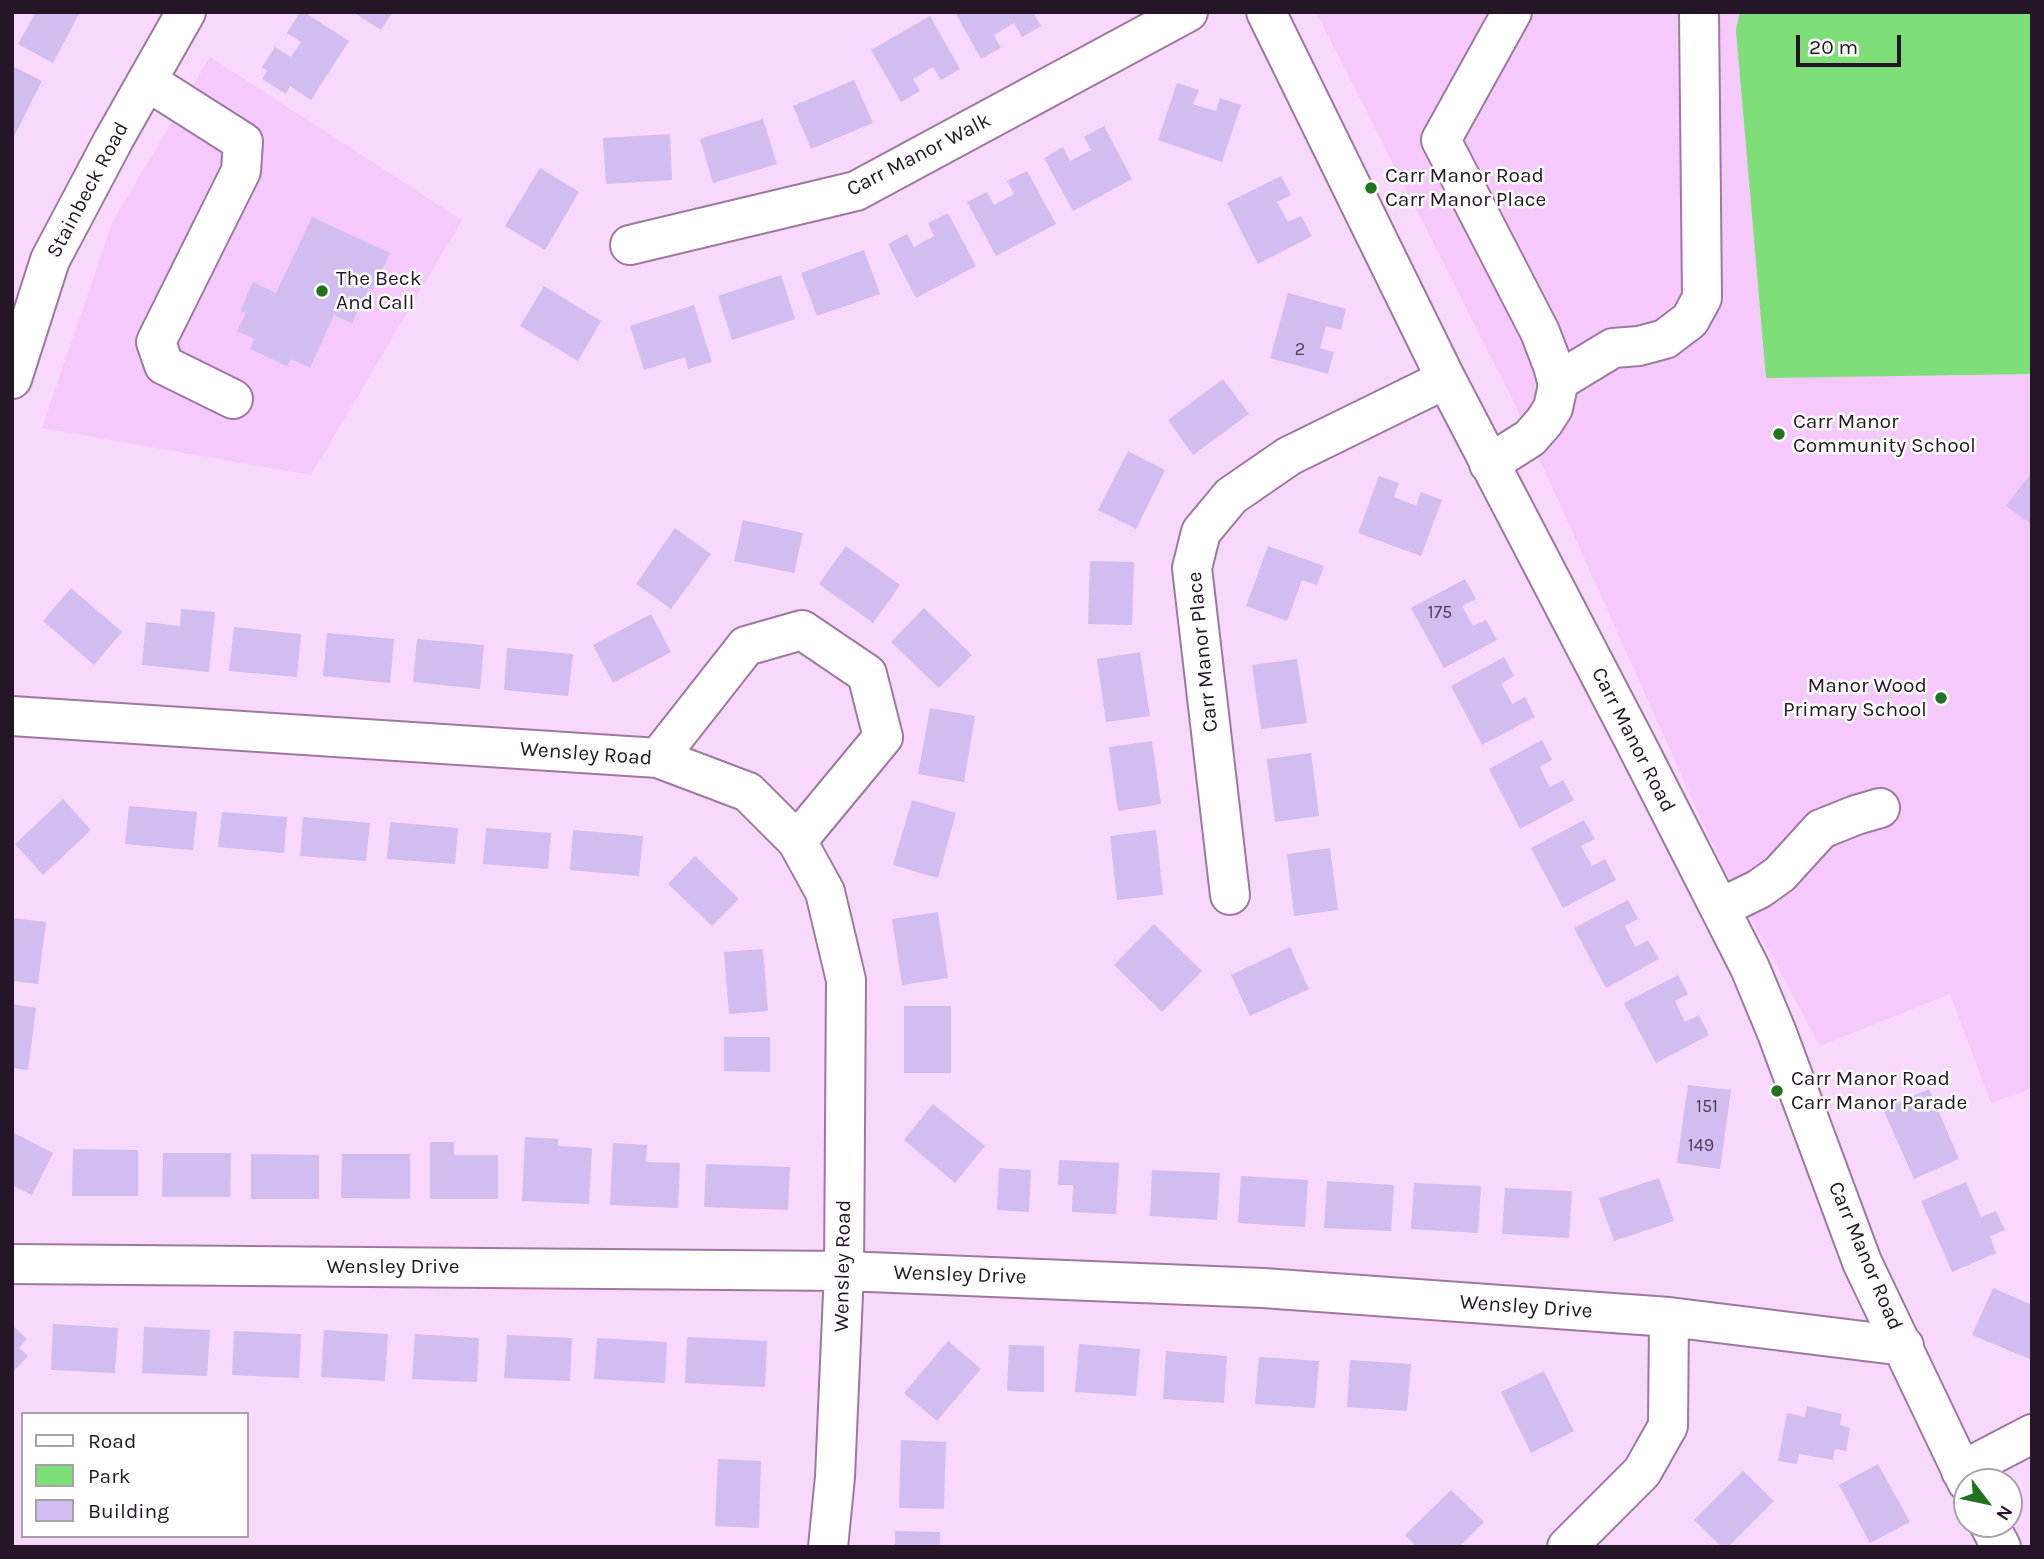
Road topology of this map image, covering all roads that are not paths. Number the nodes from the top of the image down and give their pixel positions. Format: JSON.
{"nodes":[{"id":1,"x":186,"y":12,"type":"edge"},
{"id":2,"x":1188,"y":12,"type":"edge"},
{"id":3,"x":1266,"y":12,"type":"edge"},
{"id":4,"x":1512,"y":12,"type":"edge"},
{"id":5,"x":1699,"y":12,"type":"edge"},
{"id":6,"x":147,"y":80,"type":"junction"},
{"id":7,"x":629,"y":245,"type":"dead end"},
{"id":8,"x":12,"y":379,"type":"edge"},
{"id":9,"x":1446,"y":379,"type":"junction"},
{"id":10,"x":1557,"y":382,"type":"junction"},
{"id":11,"x":233,"y":400,"type":"dead end"},
{"id":12,"x":1489,"y":464,"type":"junction"},
{"id":13,"x":12,"y":716,"type":"edge"},
{"id":14,"x":659,"y":758,"type":"junction"},
{"id":15,"x":1880,"y":808,"type":"dead end"},
{"id":16,"x":797,"y":841,"type":"junction"},
{"id":17,"x":1230,"y":895,"type":"dead end"},
{"id":18,"x":1720,"y":908,"type":"junction"},
{"id":19,"x":12,"y":1264,"type":"edge"},
{"id":20,"x":844,"y":1271,"type":"junction"},
{"id":21,"x":1669,"y":1317,"type":"junction"},
{"id":22,"x":1904,"y":1346,"type":"junction"},
{"id":23,"x":2032,"y":1434,"type":"edge"},
{"id":24,"x":1995,"y":1453,"type":"junction"},
{"id":25,"x":1960,"y":1468,"type":"edge"},
{"id":26,"x":1975,"y":1468,"type":"edge"},
{"id":27,"x":2032,"y":1469,"type":"edge"},
{"id":28,"x":828,"y":1547,"type":"edge"},
{"id":29,"x":1567,"y":1547,"type":"edge"}],
"edges":[{"from":1,"to":6,"type":"street","name":"Stainbeck Road"},
{"from":2,"to":7,"type":"street","name":"Carr Manor Walk"},
{"from":3,"to":9,"type":"street","name":"Carr Manor Road"},
{"from":4,"to":10,"type":"street"},
{"from":5,"to":10,"type":"street"},
{"from":6,"to":8,"type":"street","name":"Stainbeck Road"},
{"from":6,"to":11,"type":"street"},
{"from":9,"to":12,"type":"street","name":"Carr Manor Road"},
{"from":9,"to":17,"type":"street","name":"Carr Manor Place"},
{"from":10,"to":12,"type":"street"},
{"from":12,"to":18,"type":"street","name":"Carr Manor Road"},
{"from":13,"to":14,"type":"street","name":"Wensley Road"},
{"from":14,"to":16,"type":"street","name":"Wensley Road"},
{"from":14,"to":16,"type":"street"},
{"from":15,"to":18,"type":"street"},
{"from":16,"to":20,"type":"street","name":"Wensley Road"},
{"from":18,"to":22,"type":"street","name":"Carr Manor Road"},
{"from":19,"to":20,"type":"street","name":"Wensley Drive"},
{"from":20,"to":21,"type":"street","name":"Wensley Drive"},
{"from":20,"to":28,"type":"street","name":"Wensley Road"},
{"from":21,"to":22,"type":"street","name":"Wensley Drive"},
{"from":21,"to":29,"type":"street"},
{"from":22,"to":25,"type":"street","name":"Carr Manor Road"},
{"from":23,"to":24,"type":"street"},
{"from":24,"to":26,"type":"street"},
{"from":24,"to":27,"type":"street"}]}
